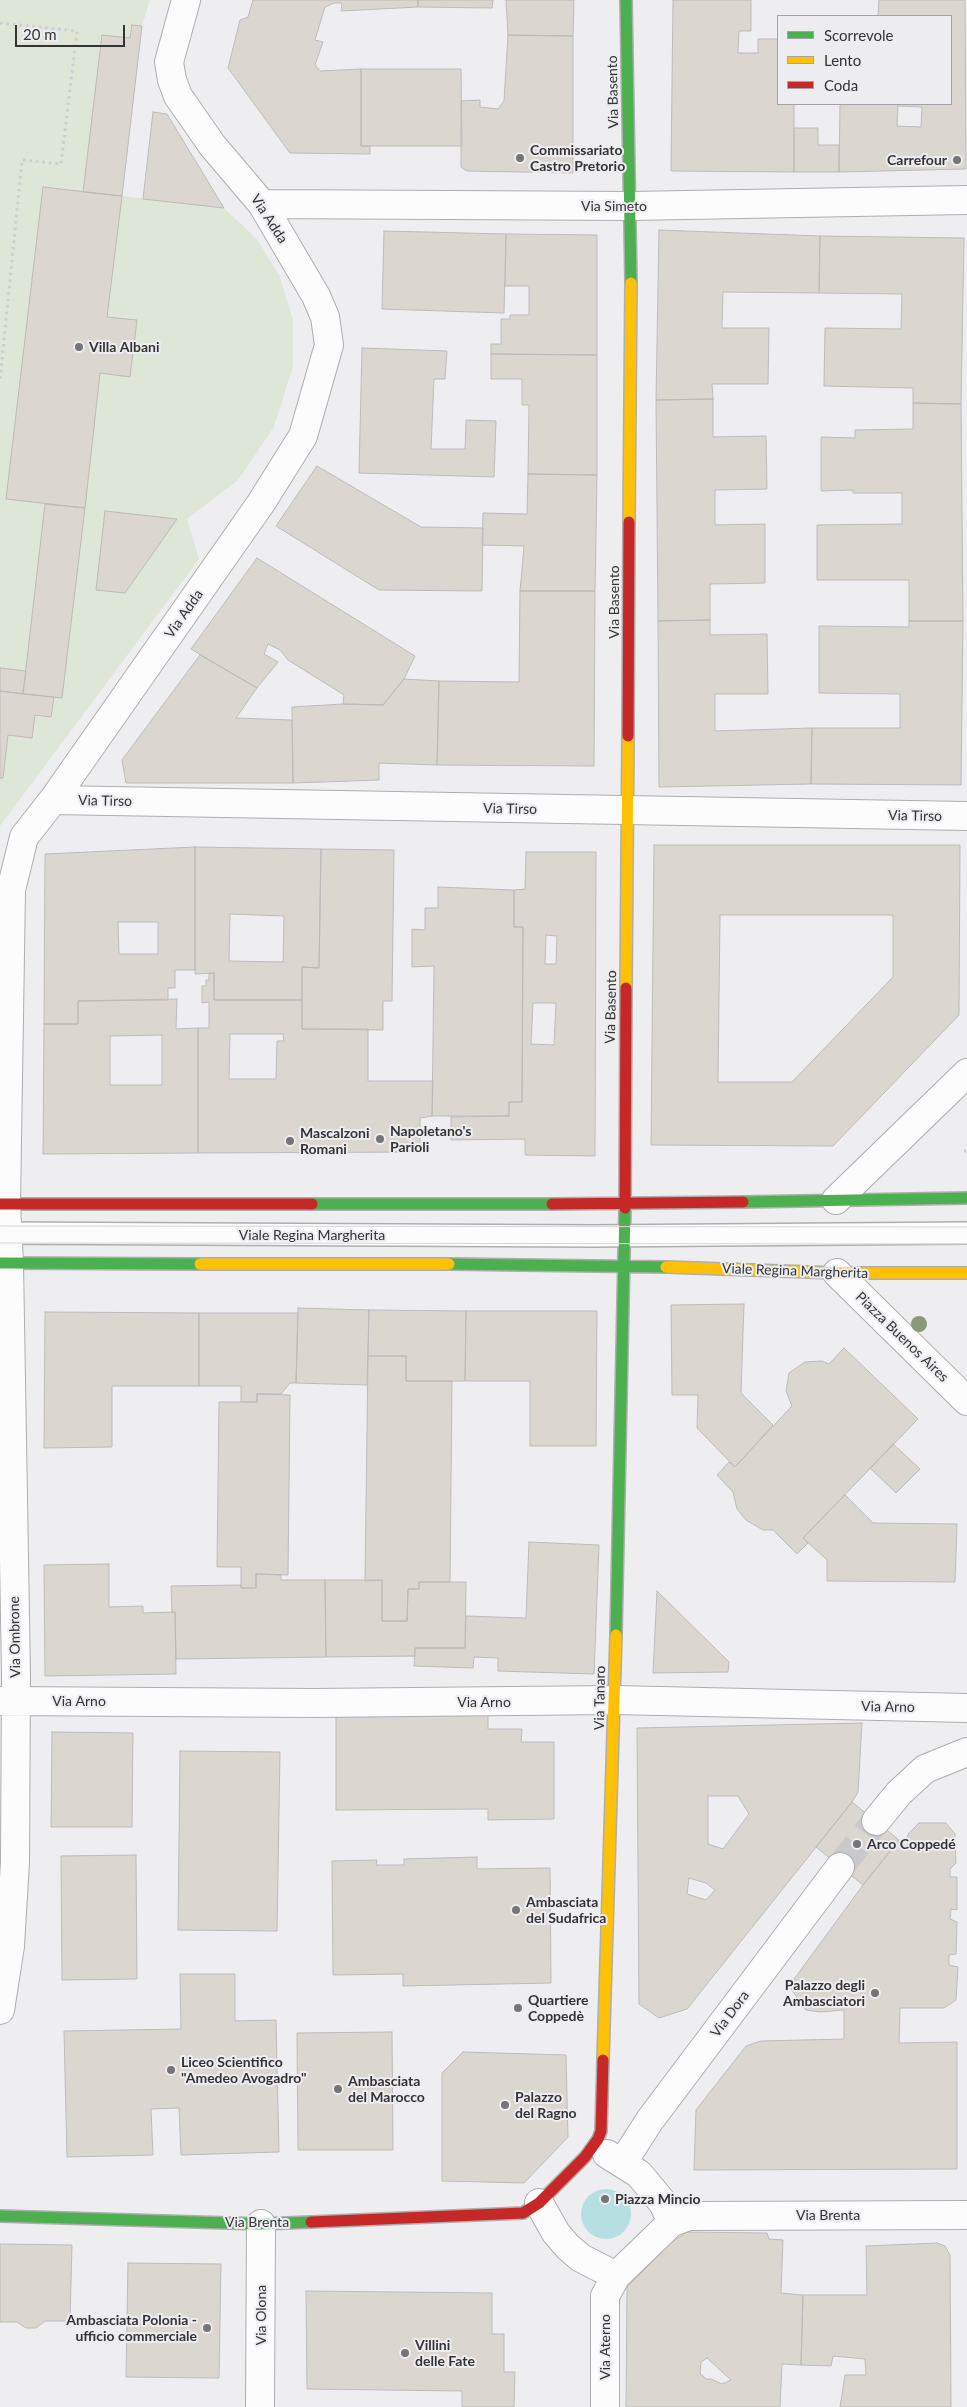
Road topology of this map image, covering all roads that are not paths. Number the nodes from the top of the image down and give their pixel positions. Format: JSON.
{"nodes":[{"id":1,"x":186,"y":0,"type":"edge"},
{"id":2,"x":626,"y":0,"type":"edge"},
{"id":3,"x":967,"y":200,"type":"edge"},
{"id":4,"x":262,"y":204,"type":"junction"},
{"id":5,"x":631,"y":206,"type":"junction"},
{"id":6,"x":53,"y":800,"type":"junction"},
{"id":7,"x":628,"y":812,"type":"junction"},
{"id":8,"x":967,"y":816,"type":"edge"},
{"id":9,"x":967,"y":1073,"type":"edge"},
{"id":10,"x":967,"y":1198,"type":"edge"},
{"id":11,"x":836,"y":1200,"type":"junction"},
{"id":12,"x":3,"y":1204,"type":"edge"},
{"id":13,"x":624,"y":1204,"type":"junction"},
{"id":14,"x":967,"y":1233,"type":"edge"},
{"id":15,"x":4,"y":1234,"type":"edge"},
{"id":16,"x":624,"y":1235,"type":"junction"},
{"id":17,"x":4,"y":1263,"type":"edge"},
{"id":18,"x":624,"y":1265,"type":"junction"},
{"id":19,"x":837,"y":1273,"type":"junction"},
{"id":20,"x":967,"y":1273,"type":"edge"},
{"id":21,"x":967,"y":1401,"type":"edge"},
{"id":22,"x":616,"y":1700,"type":"junction"},
{"id":23,"x":8,"y":1701,"type":"edge"},
{"id":24,"x":967,"y":1708,"type":"edge"},
{"id":25,"x":967,"y":1752,"type":"edge"},
{"id":26,"x":876,"y":1821,"type":"tunnel mouth"},
{"id":27,"x":840,"y":1867,"type":"tunnel mouth"},
{"id":28,"x":0,"y":2010,"type":"edge"},
{"id":29,"x":596,"y":2139,"type":"junction"},
{"id":30,"x":623,"y":2162,"type":"junction"},
{"id":31,"x":527,"y":2209,"type":"junction"},
{"id":32,"x":967,"y":2215,"type":"edge"},
{"id":33,"x":0,"y":2216,"type":"edge"},
{"id":34,"x":680,"y":2219,"type":"junction"},
{"id":35,"x":261,"y":2224,"type":"junction"},
{"id":36,"x":612,"y":2282,"type":"junction"},
{"id":37,"x":260,"y":2407,"type":"edge"},
{"id":38,"x":605,"y":2407,"type":"edge"}],
"edges":[{"from":1,"to":4,"type":"street","name":"Via Adda"},
{"from":2,"to":5,"type":"street","name":"Via Basento"},
{"from":3,"to":5,"type":"street","name":"Via Simeto"},
{"from":4,"to":5,"type":"street","name":"Via Simeto"},
{"from":4,"to":6,"type":"street","name":"Via Adda"},
{"from":5,"to":7,"type":"street","name":"Via Basento"},
{"from":6,"to":7,"type":"street","name":"Via Tirso"},
{"from":6,"to":12,"type":"street","name":"Via Adda"},
{"from":7,"to":8,"type":"street","name":"Via Tirso"},
{"from":7,"to":13,"type":"street","name":"Via Basento"},
{"from":9,"to":11,"type":"street"},
{"from":10,"to":11,"type":"street"},
{"from":11,"to":13,"type":"street"},
{"from":12,"to":13,"type":"street"},
{"from":12,"to":15,"type":"street","name":"Via Adda"},
{"from":13,"to":16,"type":"street"},
{"from":14,"to":16,"type":"lane","name":"Viale Regina Margherita"},
{"from":15,"to":16,"type":"lane","name":"Viale Regina Margherita"},
{"from":15,"to":17,"type":"street","name":"Via Adda"},
{"from":16,"to":18,"type":"street"},
{"from":17,"to":18,"type":"street","name":"Viale Regina Margherita"},
{"from":17,"to":23,"type":"street","name":"Via Ombrone"},
{"from":18,"to":19,"type":"street","name":"Viale Regina Margherita"},
{"from":18,"to":22,"type":"street","name":"Via Tanaro"},
{"from":19,"to":20,"type":"street","name":"Viale Regina Margherita"},
{"from":19,"to":21,"type":"street","name":"Piazza Buenos Aires"},
{"from":22,"to":23,"type":"street","name":"Via Arno"},
{"from":22,"to":24,"type":"street","name":"Via Arno"},
{"from":22,"to":29,"type":"street","name":"Via Tanaro"},
{"from":23,"to":28,"type":"street","name":"Via Ombrone"},
{"from":25,"to":26,"type":"street"},
{"from":27,"to":30,"type":"street","name":"Via Dora"},
{"from":29,"to":30,"type":"street"},
{"from":29,"to":31,"type":"street"},
{"from":30,"to":34,"type":"street"},
{"from":31,"to":35,"type":"street","name":"Via Brenta"},
{"from":31,"to":36,"type":"street"},
{"from":32,"to":34,"type":"street","name":"Via Brenta"},
{"from":33,"to":35,"type":"street","name":"Via Brenta"},
{"from":34,"to":36,"type":"street"},
{"from":35,"to":37,"type":"street","name":"Via Olona"},
{"from":36,"to":38,"type":"street","name":"Via Aterno"}]}
